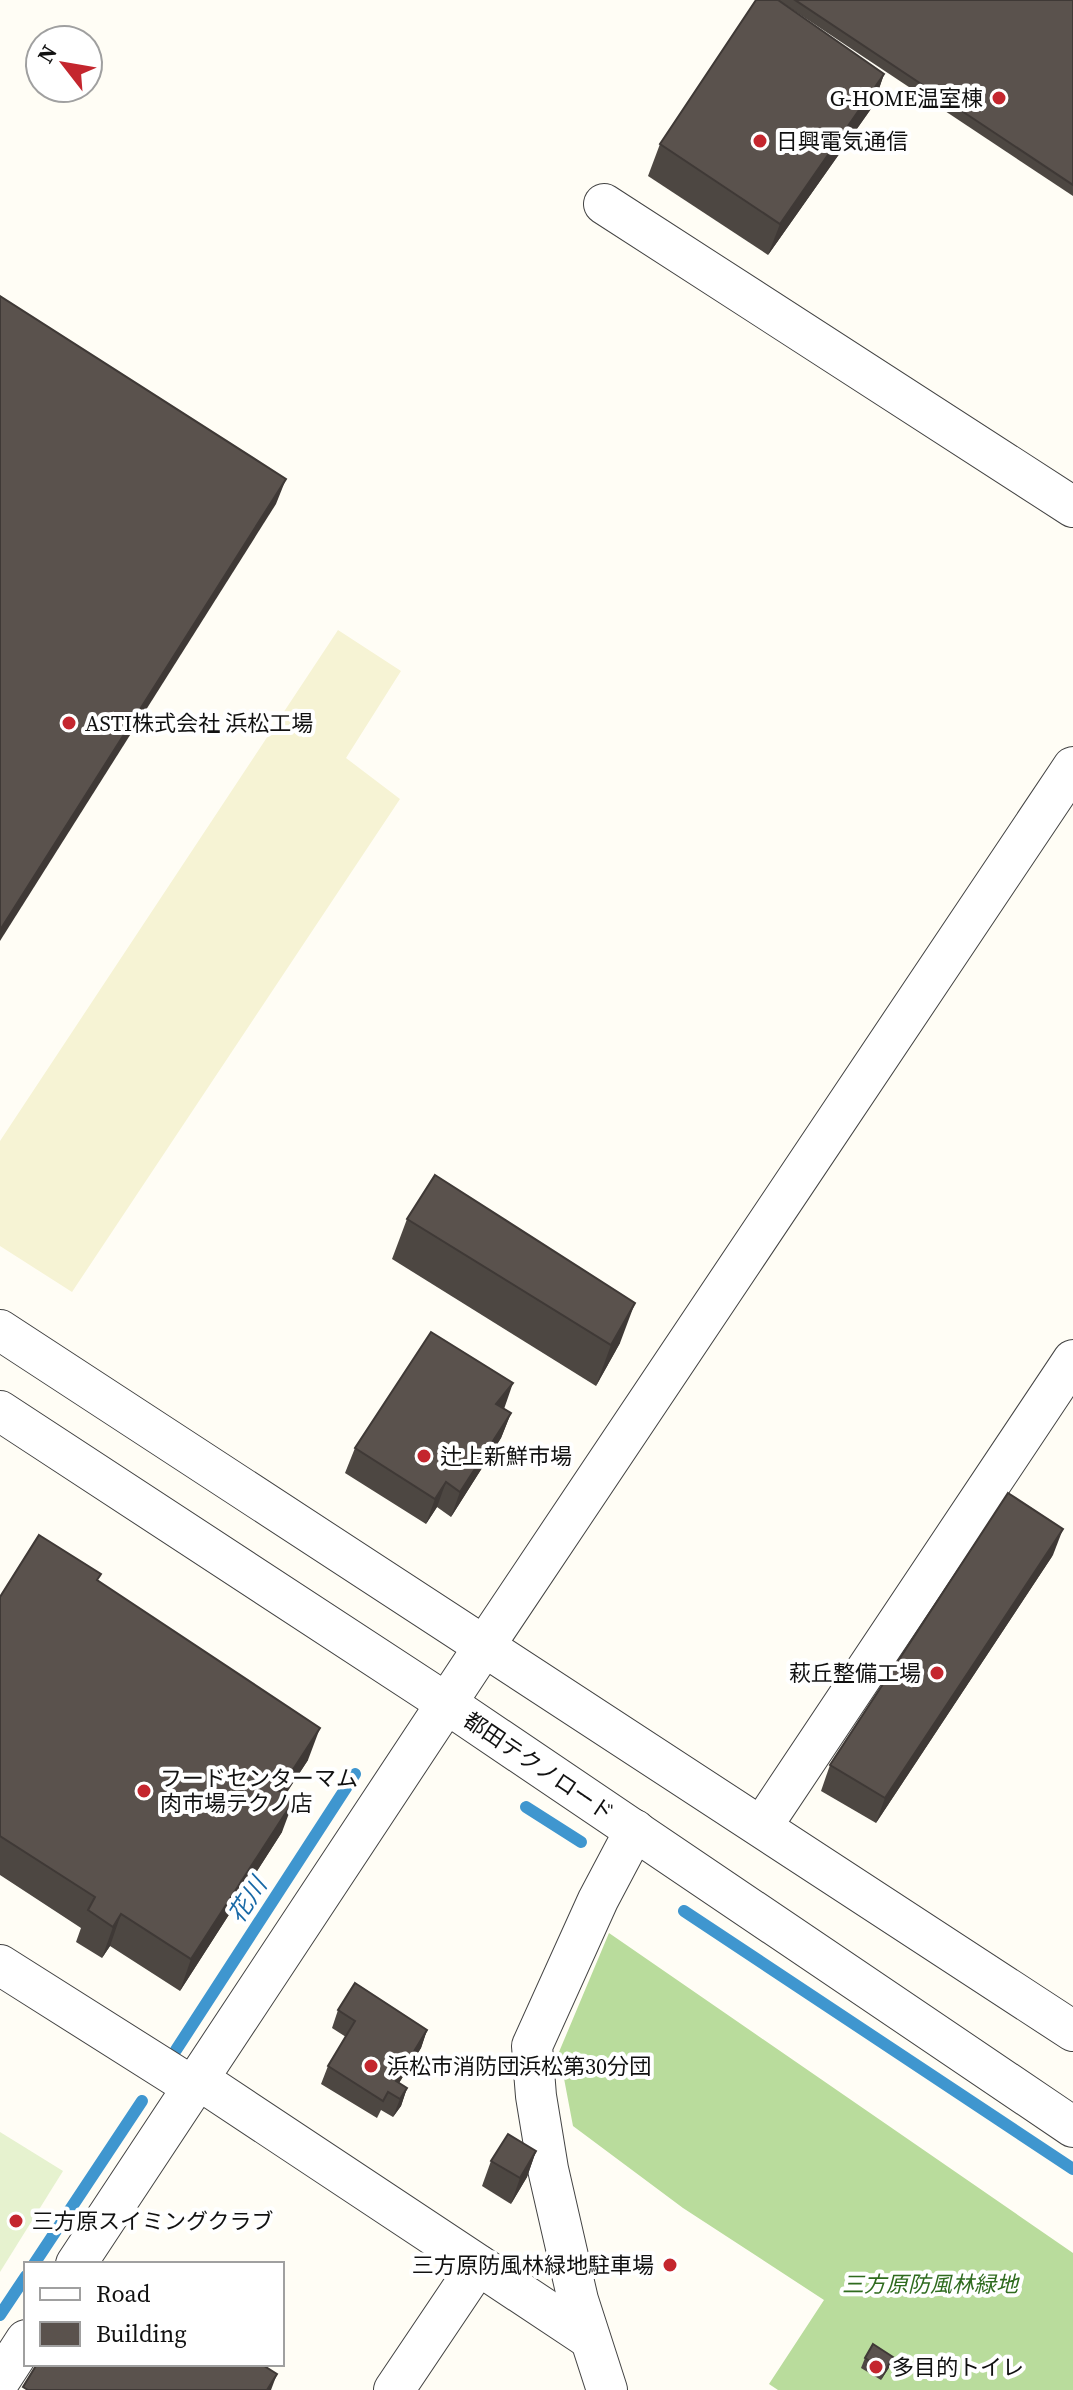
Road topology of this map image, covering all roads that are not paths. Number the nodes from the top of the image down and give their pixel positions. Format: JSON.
{"nodes":[{"id":1,"x":604,"y":204,"type":"dead end"},
{"id":2,"x":1073,"y":507,"type":"edge"},
{"id":3,"x":1073,"y":767,"type":"edge"},
{"id":4,"x":0,"y":1330,"type":"edge"},
{"id":5,"x":1073,"y":1360,"type":"edge"},
{"id":6,"x":0,"y":1411,"type":"edge"},
{"id":7,"x":483,"y":1648,"type":"junction"},
{"id":8,"x":446,"y":1703,"type":"junction"},
{"id":9,"x":762,"y":1826,"type":"junction"},
{"id":10,"x":635,"y":1830,"type":"junction"},
{"id":11,"x":0,"y":1965,"type":"edge"},
{"id":12,"x":1073,"y":2031,"type":"edge"},
{"id":13,"x":196,"y":2083,"type":"junction"},
{"id":14,"x":1073,"y":2127,"type":"edge"},
{"id":15,"x":77,"y":2262,"type":"edge"},
{"id":16,"x":478,"y":2265,"type":"junction"},
{"id":17,"x":590,"y":2339,"type":"junction"},
{"id":18,"x":24,"y":2343,"type":"edge"},
{"id":19,"x":0,"y":2380,"type":"edge"},
{"id":20,"x":394,"y":2390,"type":"edge"},
{"id":21,"x":607,"y":2390,"type":"edge"}],
"edges":[{"from":1,"to":2,"type":"street"},
{"from":3,"to":7,"type":"street"},
{"from":4,"to":7,"type":"street"},
{"from":5,"to":9,"type":"street"},
{"from":6,"to":8,"type":"street","name":"都田テクノロード"},
{"from":7,"to":8,"type":"street"},
{"from":7,"to":9,"type":"street"},
{"from":8,"to":10,"type":"street","name":"都田テクノロード"},
{"from":8,"to":13,"type":"street"},
{"from":9,"to":12,"type":"street"},
{"from":10,"to":14,"type":"street","name":"都田テクノロード"},
{"from":10,"to":17,"type":"street"},
{"from":11,"to":13,"type":"street"},
{"from":13,"to":15,"type":"street"},
{"from":13,"to":16,"type":"street"},
{"from":16,"to":17,"type":"street"},
{"from":16,"to":20,"type":"street"},
{"from":17,"to":21,"type":"street"},
{"from":18,"to":19,"type":"street"}]}
